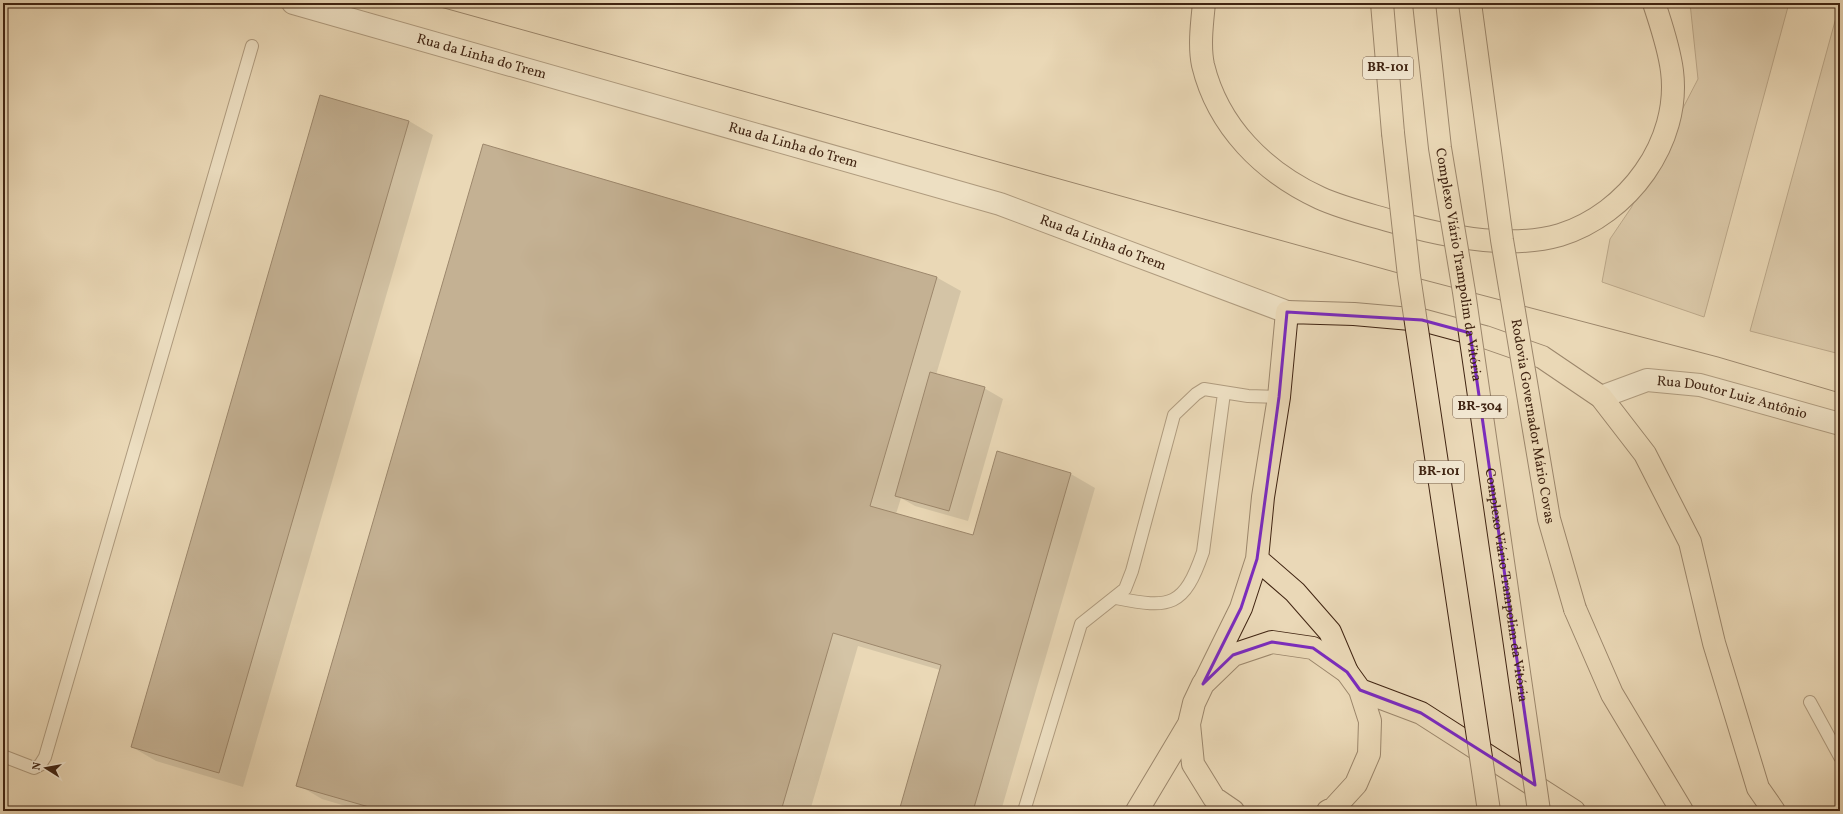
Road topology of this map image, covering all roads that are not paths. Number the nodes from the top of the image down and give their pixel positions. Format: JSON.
{"nodes":[{"id":1,"x":293,"y":3,"type":"edge"},
{"id":2,"x":1204,"y":3,"type":"edge"},
{"id":3,"x":1382,"y":3,"type":"edge"},
{"id":4,"x":1424,"y":3,"type":"edge"},
{"id":5,"x":1470,"y":3,"type":"edge"},
{"id":6,"x":1654,"y":3,"type":"edge"},
{"id":7,"x":252,"y":46,"type":"dead end"},
{"id":8,"x":1287,"y":312,"type":"junction"},
{"id":9,"x":1224,"y":393,"type":"junction"},
{"id":10,"x":1279,"y":397,"type":"junction"},
{"id":11,"x":1601,"y":397,"type":"junction"},
{"id":12,"x":1840,"y":424,"type":"edge"},
{"id":13,"x":1257,"y":559,"type":"junction"},
{"id":14,"x":1116,"y":598,"type":"junction"},
{"id":15,"x":1347,"y":672,"type":"junction"},
{"id":16,"x":1203,"y":684,"type":"junction"},
{"id":17,"x":1360,"y":690,"type":"junction"},
{"id":18,"x":1810,"y":702,"type":"dead end"},
{"id":19,"x":1188,"y":724,"type":"junction"},
{"id":20,"x":3,"y":756,"type":"edge"},
{"id":21,"x":1840,"y":756,"type":"edge"},
{"id":22,"x":1024,"y":811,"type":"edge"},
{"id":23,"x":1137,"y":811,"type":"edge"},
{"id":24,"x":1233,"y":811,"type":"edge"},
{"id":25,"x":1328,"y":811,"type":"edge"},
{"id":26,"x":1489,"y":811,"type":"edge"},
{"id":27,"x":1539,"y":811,"type":"edge"},
{"id":28,"x":1574,"y":811,"type":"edge"},
{"id":29,"x":1682,"y":811,"type":"edge"},
{"id":30,"x":1774,"y":811,"type":"edge"}],
"edges":[{"from":1,"to":8,"type":"street","name":"Rua da Linha do Trem"},
{"from":2,"to":6,"type":"main road"},
{"from":3,"to":26,"type":"main road","number":"BR-101","bridge":true},
{"from":4,"to":27,"type":"main road","name":"Complexo Viário Trampolim da Vitória","number":"BR-304","bridge":true},
{"from":5,"to":29,"type":"main road","name":"Rodovia Governador Mário Covas","bridge":true},
{"from":7,"to":20,"type":"lane"},
{"from":8,"to":10,"type":"main road"},
{"from":8,"to":11,"type":"main road"},
{"from":9,"to":10,"type":"lane"},
{"from":9,"to":14,"type":"lane"},
{"from":9,"to":14,"type":"lane"},
{"from":10,"to":13,"type":"main road"},
{"from":11,"to":12,"type":"street","name":"Rua Doutor Luiz Antônio"},
{"from":11,"to":30,"type":"main road"},
{"from":13,"to":15,"type":"main road"},
{"from":13,"to":16,"type":"main road"},
{"from":14,"to":22,"type":"lane"},
{"from":15,"to":16,"type":"main road"},
{"from":15,"to":17,"type":"main road"},
{"from":16,"to":19,"type":"main road"},
{"from":17,"to":25,"type":"main road"},
{"from":17,"to":28,"type":"main road"},
{"from":18,"to":21,"type":"lane"},
{"from":19,"to":23,"type":"main road"},
{"from":19,"to":24,"type":"main road"}]}
